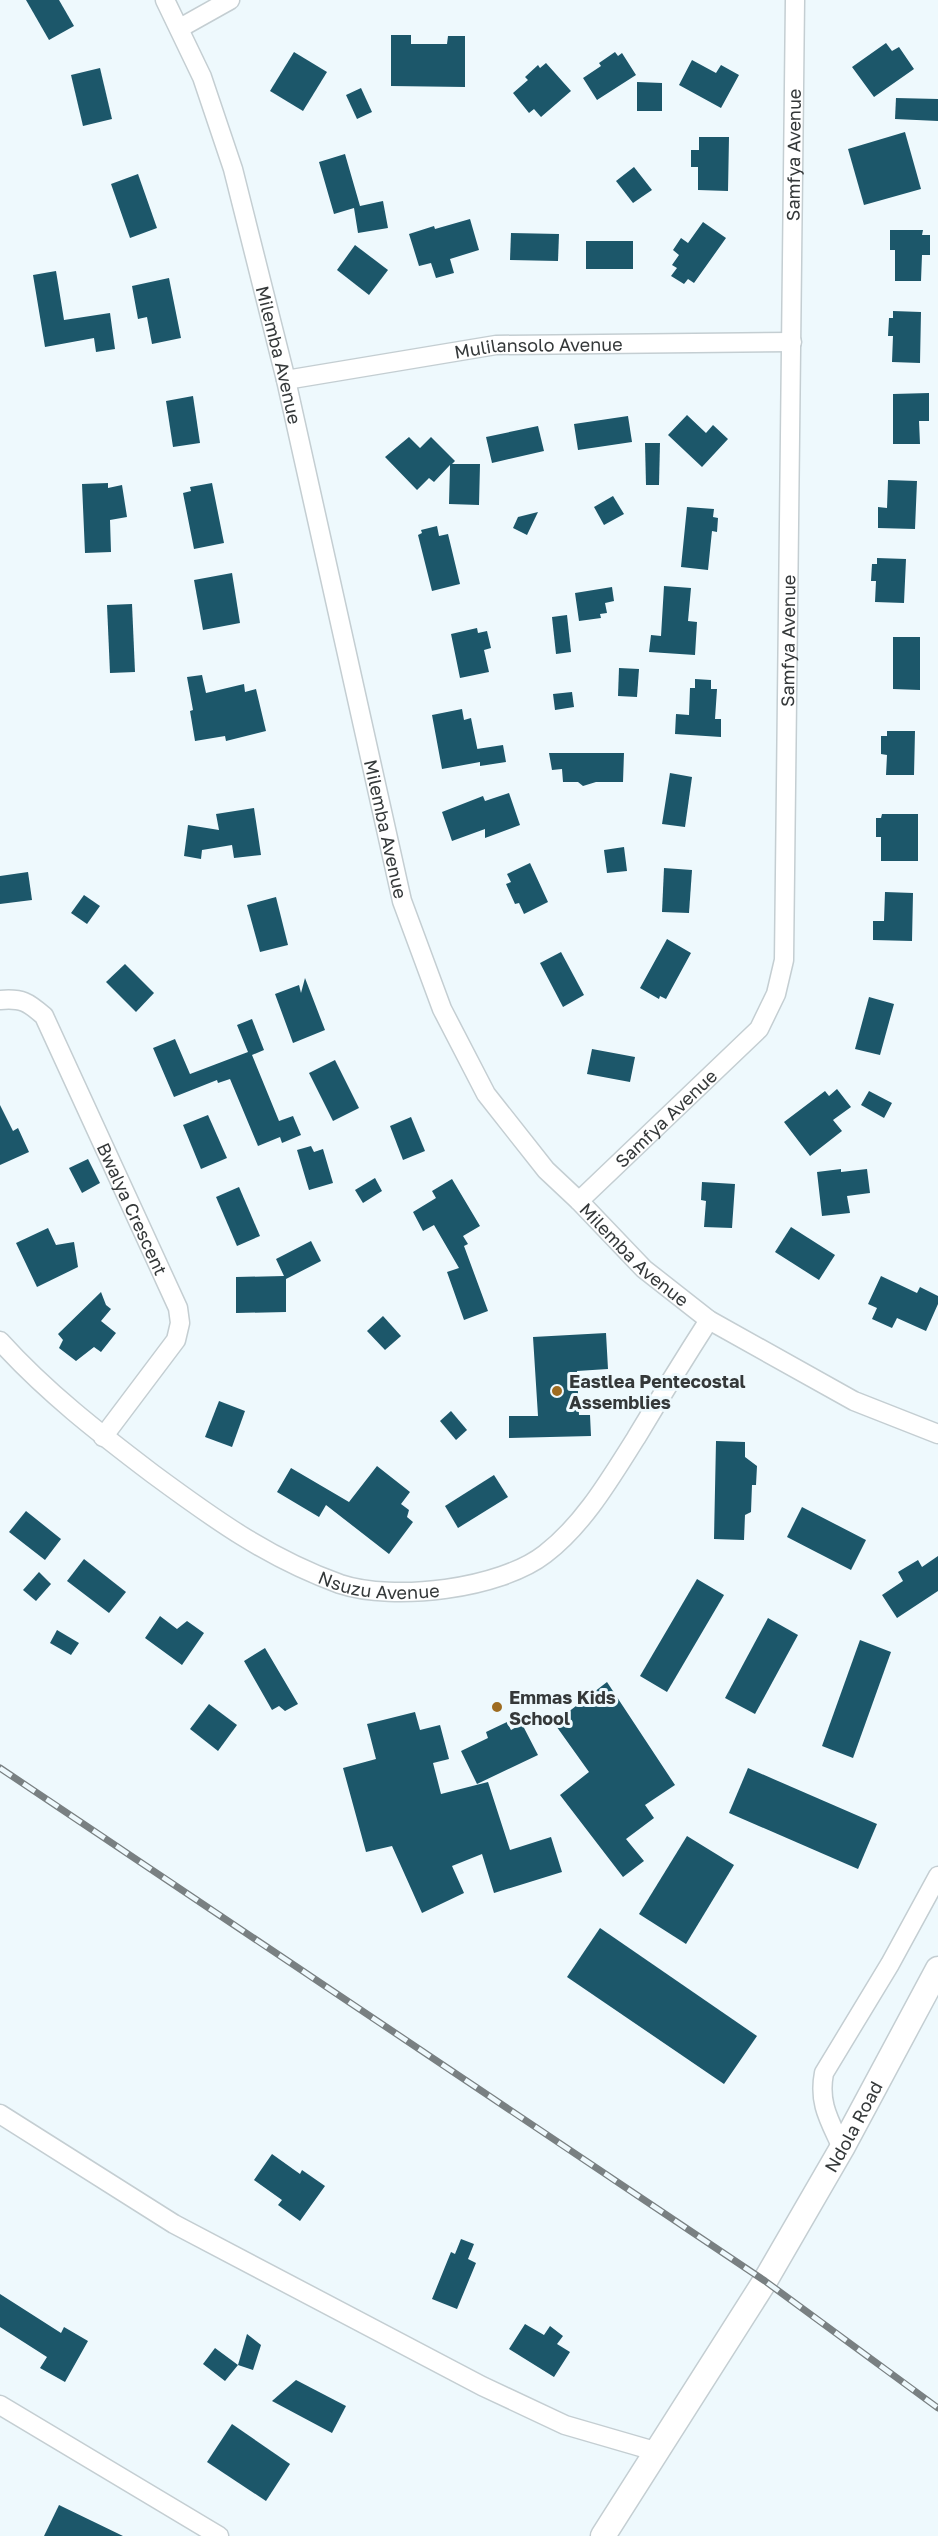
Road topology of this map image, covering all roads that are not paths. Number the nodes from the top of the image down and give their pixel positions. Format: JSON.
{"nodes":[{"id":1,"x":165,"y":0,"type":"edge"},
{"id":2,"x":230,"y":0,"type":"edge"},
{"id":3,"x":795,"y":0,"type":"edge"},
{"id":4,"x":180,"y":28,"type":"junction"},
{"id":5,"x":792,"y":342,"type":"junction"},
{"id":6,"x":286,"y":380,"type":"junction"},
{"id":7,"x":0,"y":1000,"type":"edge"},
{"id":8,"x":579,"y":1201,"type":"junction"},
{"id":9,"x":709,"y":1320,"type":"junction"},
{"id":10,"x":0,"y":1341,"type":"edge"},
{"id":11,"x":938,"y":1434,"type":"edge"},
{"id":12,"x":103,"y":1437,"type":"junction"},
{"id":13,"x":938,"y":1876,"type":"edge"},
{"id":14,"x":938,"y":1969,"type":"edge"},
{"id":15,"x":0,"y":2114,"type":"edge"},
{"id":16,"x":842,"y":2148,"type":"junction"},
{"id":17,"x":0,"y":2405,"type":"edge"},
{"id":18,"x":658,"y":2452,"type":"junction"},
{"id":19,"x":219,"y":2536,"type":"edge"},
{"id":20,"x":603,"y":2536,"type":"edge"}],
"edges":[{"from":1,"to":4,"type":"street","name":"Milemba Avenue"},
{"from":2,"to":4,"type":"street"},
{"from":3,"to":5,"type":"street","name":"Samfya Avenue"},
{"from":4,"to":6,"type":"street","name":"Milemba Avenue"},
{"from":5,"to":6,"type":"street","name":"Mulilansolo Avenue"},
{"from":5,"to":8,"type":"street","name":"Samfya Avenue"},
{"from":6,"to":8,"type":"street","name":"Milemba Avenue"},
{"from":7,"to":12,"type":"street","name":"Bwalya Crescent"},
{"from":8,"to":9,"type":"street","name":"Milemba Avenue"},
{"from":9,"to":11,"type":"street","name":"Milemba Avenue"},
{"from":9,"to":12,"type":"street","name":"Nsuzu Avenue"},
{"from":10,"to":12,"type":"street","name":"Nsuzu Avenue"},
{"from":13,"to":16,"type":"street"},
{"from":14,"to":16,"type":"main road","name":"Ndola Road"},
{"from":15,"to":18,"type":"street"},
{"from":16,"to":18,"type":"main road","name":"Ndola Road"},
{"from":17,"to":19,"type":"street"},
{"from":18,"to":20,"type":"main road","name":"Ndola Road"}]}
